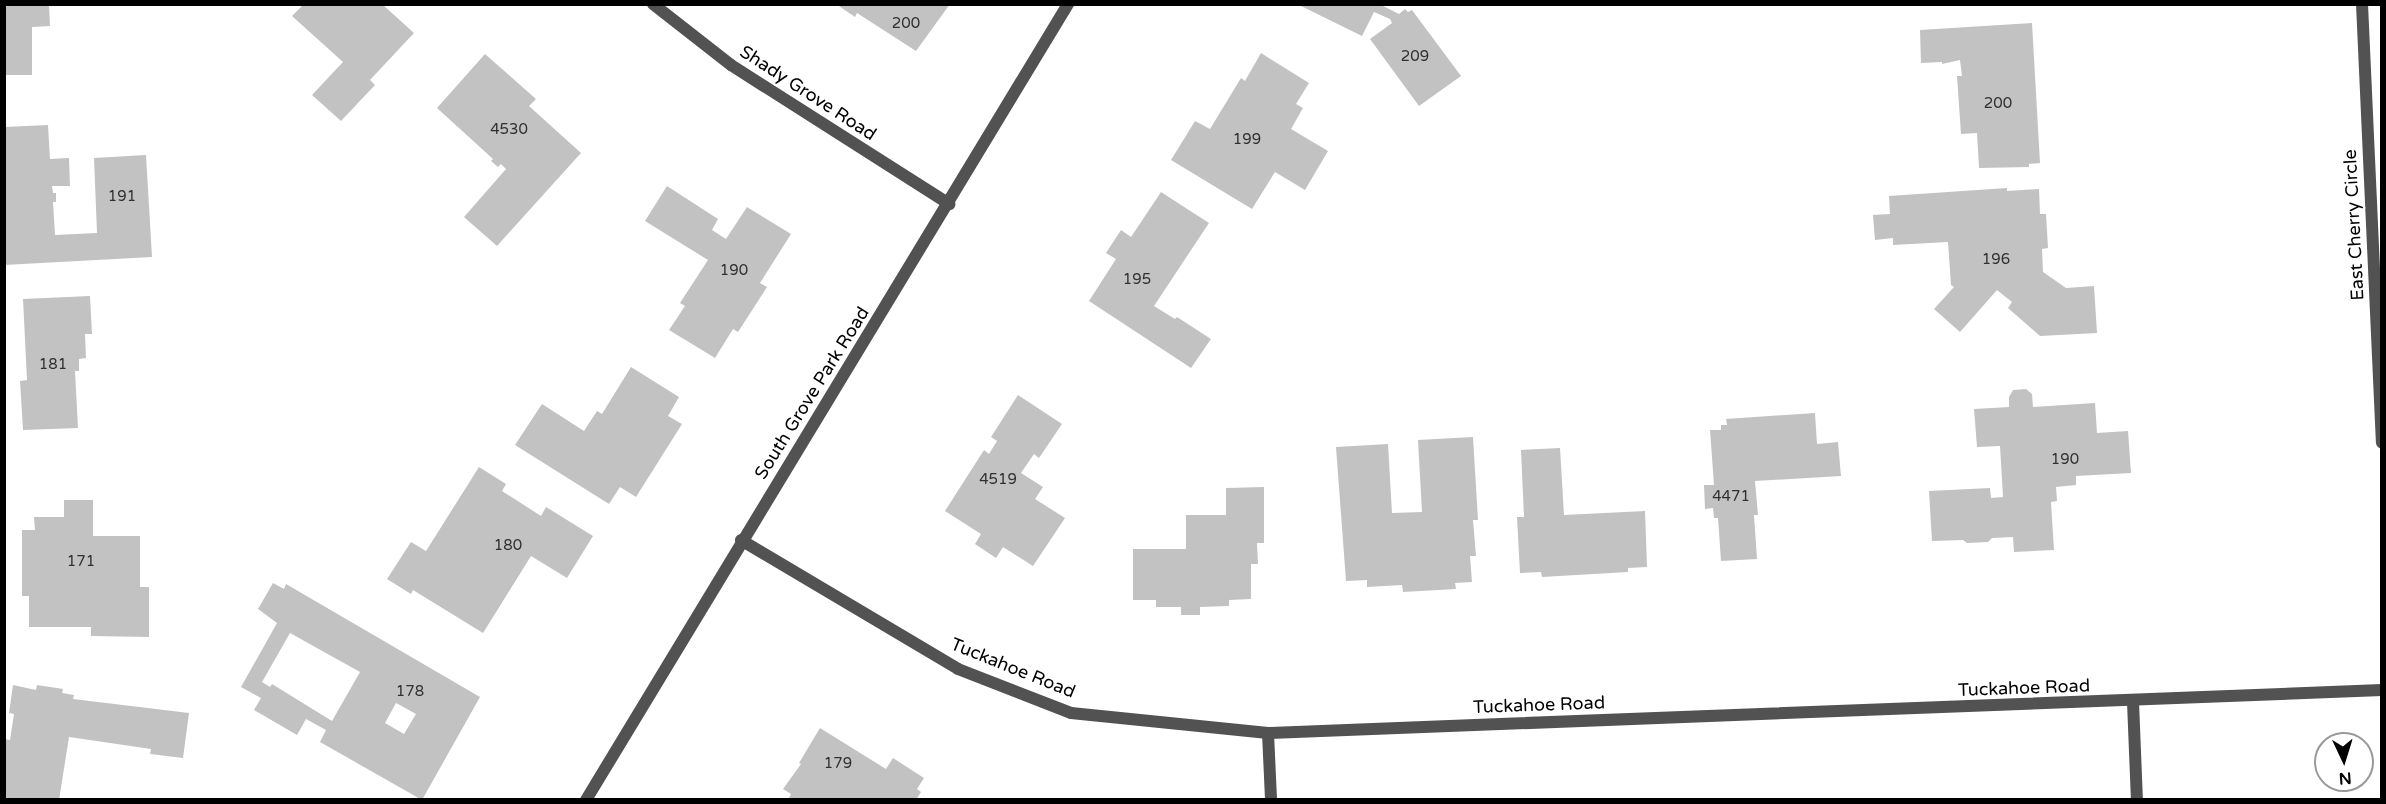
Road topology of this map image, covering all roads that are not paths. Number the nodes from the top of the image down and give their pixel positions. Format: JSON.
{"nodes":[{"id":1,"x":653,"y":4,"type":"edge"},
{"id":2,"x":1068,"y":4,"type":"edge"},
{"id":3,"x":2362,"y":4,"type":"edge"},
{"id":4,"x":949,"y":204,"type":"junction"},
{"id":5,"x":2382,"y":443,"type":"edge"},
{"id":6,"x":741,"y":540,"type":"junction"},
{"id":7,"x":2382,"y":690,"type":"edge"},
{"id":8,"x":2133,"y":702,"type":"junction"},
{"id":9,"x":1268,"y":733,"type":"junction"},
{"id":10,"x":586,"y":800,"type":"edge"},
{"id":11,"x":1271,"y":800,"type":"edge"},
{"id":12,"x":2137,"y":800,"type":"edge"}],
"edges":[{"from":1,"to":4,"type":"street","name":"Shady Grove Road"},
{"from":2,"to":4,"type":"street","name":"South Grove Park Road"},
{"from":3,"to":5,"type":"street","name":"East Cherry Circle"},
{"from":4,"to":6,"type":"street","name":"South Grove Park Road"},
{"from":6,"to":9,"type":"street","name":"Tuckahoe Road"},
{"from":6,"to":10,"type":"street","name":"South Grove Park Road"},
{"from":7,"to":8,"type":"street","name":"Tuckahoe Road"},
{"from":8,"to":9,"type":"street","name":"Tuckahoe Road"},
{"from":8,"to":12,"type":"street"},
{"from":9,"to":11,"type":"street"}]}
